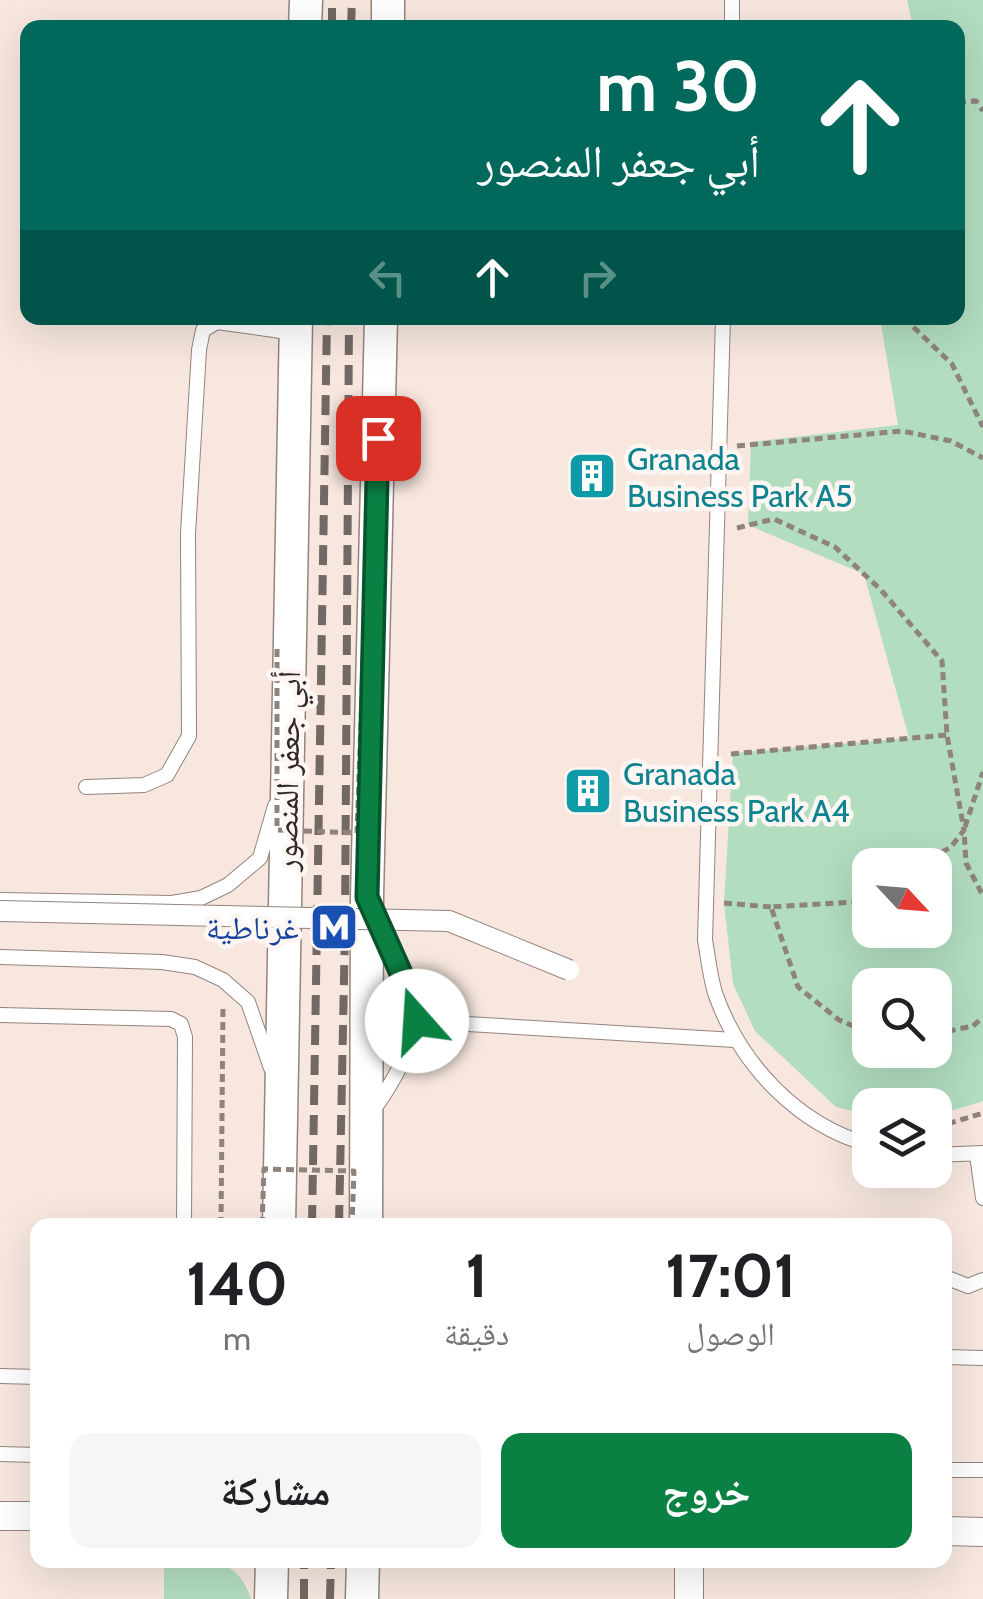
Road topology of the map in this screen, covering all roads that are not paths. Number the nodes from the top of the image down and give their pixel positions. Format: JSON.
{"nodes":[{"id":1,"x":212,"y":325,"type":"edge"},
{"id":2,"x":296,"y":325,"type":"edge"},
{"id":3,"x":381,"y":325,"type":"edge"},
{"id":4,"x":723,"y":325,"type":"edge"},
{"id":5,"x":288,"y":762,"type":"junction"},
{"id":6,"x":86,"y":787,"type":"dead end"},
{"id":7,"x":367,"y":897,"type":"junction"},
{"id":8,"x":0,"y":900,"type":"edge"},
{"id":9,"x":0,"y":910,"type":"edge"},
{"id":10,"x":0,"y":957,"type":"edge"},
{"id":11,"x":569,"y":970,"type":"dead end"},
{"id":12,"x":0,"y":1015,"type":"edge"},
{"id":13,"x":417,"y":1021,"type":"junction"},
{"id":14,"x":735,"y":1040,"type":"junction"},
{"id":15,"x":282,"y":1099,"type":"junction"},
{"id":16,"x":366,"y":1118,"type":"junction"},
{"id":17,"x":852,"y":1140,"type":"edge"},
{"id":18,"x":980,"y":1154,"type":"edge"},
{"id":19,"x":952,"y":1155,"type":"edge"},
{"id":20,"x":983,"y":1198,"type":"edge"},
{"id":21,"x":184,"y":1218,"type":"edge"},
{"id":22,"x":280,"y":1218,"type":"edge"},
{"id":23,"x":366,"y":1218,"type":"edge"},
{"id":24,"x":952,"y":1280,"type":"edge"},
{"id":25,"x":983,"y":1280,"type":"edge"},
{"id":26,"x":952,"y":1356,"type":"edge"},
{"id":27,"x":983,"y":1358,"type":"edge"},
{"id":28,"x":0,"y":1376,"type":"edge"},
{"id":29,"x":30,"y":1377,"type":"edge"},
{"id":30,"x":0,"y":1454,"type":"edge"},
{"id":31,"x":30,"y":1455,"type":"edge"},
{"id":32,"x":952,"y":1470,"type":"edge"},
{"id":33,"x":983,"y":1470,"type":"edge"},
{"id":34,"x":0,"y":1516,"type":"edge"},
{"id":35,"x":30,"y":1516,"type":"edge"},
{"id":36,"x":952,"y":1531,"type":"edge"},
{"id":37,"x":983,"y":1532,"type":"edge"},
{"id":38,"x":272,"y":1568,"type":"edge"},
{"id":39,"x":363,"y":1568,"type":"edge"},
{"id":40,"x":689,"y":1568,"type":"edge"},
{"id":41,"x":271,"y":1599,"type":"edge"},
{"id":42,"x":362,"y":1599,"type":"edge"},
{"id":43,"x":688,"y":1599,"type":"edge"}],
"edges":[{"from":1,"to":6,"type":"lane"},
{"from":2,"to":5,"type":"street","name":"أبي جعفر المنصور"},
{"from":3,"to":7,"type":"street"},
{"from":4,"to":14,"type":"lane"},
{"from":5,"to":8,"type":"lane"},
{"from":5,"to":15,"type":"street","name":"أبي جعفر المنصور"},
{"from":7,"to":13,"type":"lane"},
{"from":7,"to":16,"type":"street"},
{"from":9,"to":11,"type":"street","bridge":true},
{"from":10,"to":15,"type":"lane"},
{"from":12,"to":21,"type":"lane"},
{"from":13,"to":14,"type":"lane"},
{"from":13,"to":16,"type":"lane"},
{"from":14,"to":17,"type":"lane"},
{"from":15,"to":22,"type":"street","name":"أبي جعفر المنصور"},
{"from":16,"to":23,"type":"street"},
{"from":18,"to":19,"type":"lane"},
{"from":18,"to":20,"type":"lane"},
{"from":24,"to":25,"type":"lane"},
{"from":26,"to":27,"type":"lane"},
{"from":28,"to":29,"type":"lane"},
{"from":30,"to":31,"type":"lane"},
{"from":32,"to":33,"type":"lane"},
{"from":34,"to":35,"type":"street"},
{"from":36,"to":37,"type":"street"},
{"from":38,"to":41,"type":"street"},
{"from":39,"to":42,"type":"street"},
{"from":40,"to":43,"type":"street"}]}
